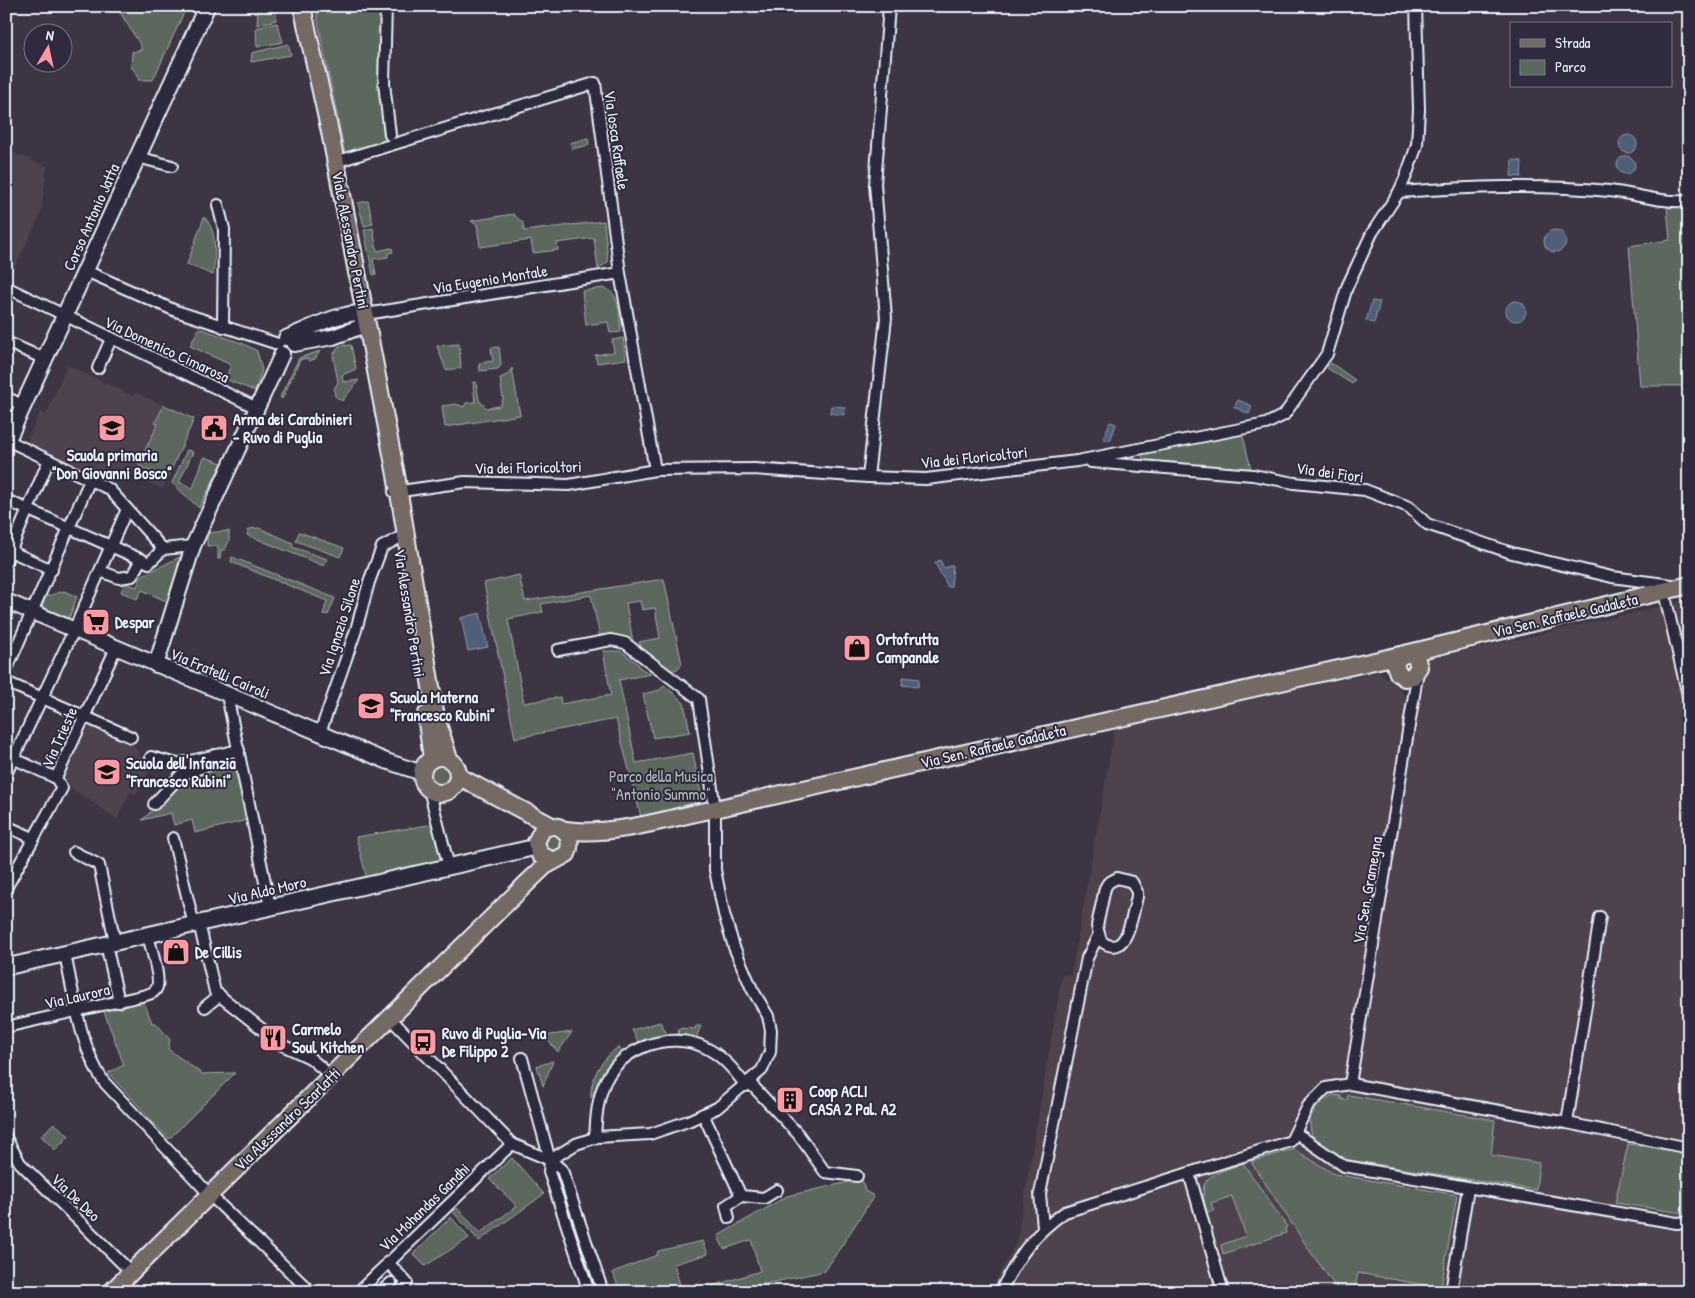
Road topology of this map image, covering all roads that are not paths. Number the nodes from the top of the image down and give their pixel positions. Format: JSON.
{"nodes":[{"id":1,"x":207,"y":6,"type":"edge"},
{"id":2,"x":291,"y":6,"type":"edge"},
{"id":3,"x":302,"y":6,"type":"edge"},
{"id":4,"x":386,"y":6,"type":"edge"},
{"id":5,"x":888,"y":6,"type":"edge"},
{"id":6,"x":1416,"y":6,"type":"edge"},
{"id":7,"x":390,"y":135,"type":"dead end"},
{"id":8,"x":137,"y":157,"type":"junction"},
{"id":9,"x":335,"y":162,"type":"junction"},
{"id":10,"x":172,"y":166,"type":"dead end"},
{"id":11,"x":1399,"y":192,"type":"junction"},
{"id":12,"x":1689,"y":201,"type":"edge"},
{"id":13,"x":218,"y":205,"type":"dead end"},
{"id":14,"x":86,"y":271,"type":"junction"},
{"id":15,"x":620,"y":273,"type":"junction"},
{"id":16,"x":7,"y":289,"type":"edge"},
{"id":17,"x":65,"y":317,"type":"junction"},
{"id":18,"x":361,"y":318,"type":"junction"},
{"id":19,"x":222,"y":328,"type":"junction"},
{"id":20,"x":111,"y":339,"type":"junction"},
{"id":21,"x":6,"y":342,"type":"edge"},
{"id":22,"x":285,"y":345,"type":"junction"},
{"id":23,"x":45,"y":359,"type":"junction"},
{"id":24,"x":98,"y":368,"type":"dead end"},
{"id":25,"x":6,"y":398,"type":"edge"},
{"id":26,"x":23,"y":406,"type":"junction"},
{"id":27,"x":257,"y":408,"type":"junction"},
{"id":28,"x":7,"y":441,"type":"edge"},
{"id":29,"x":49,"y":460,"type":"junction"},
{"id":30,"x":1077,"y":461,"type":"junction"},
{"id":31,"x":655,"y":470,"type":"junction"},
{"id":32,"x":868,"y":478,"type":"junction"},
{"id":33,"x":90,"y":480,"type":"junction"},
{"id":34,"x":397,"y":484,"type":"junction"},
{"id":35,"x":6,"y":500,"type":"edge"},
{"id":36,"x":28,"y":509,"type":"junction"},
{"id":37,"x":126,"y":509,"type":"junction"},
{"id":38,"x":70,"y":528,"type":"junction"},
{"id":39,"x":400,"y":530,"type":"junction"},
{"id":40,"x":111,"y":546,"type":"junction"},
{"id":41,"x":193,"y":546,"type":"junction"},
{"id":42,"x":163,"y":549,"type":"junction"},
{"id":43,"x":8,"y":553,"type":"edge"},
{"id":44,"x":141,"y":559,"type":"junction"},
{"id":45,"x":52,"y":570,"type":"junction"},
{"id":46,"x":100,"y":571,"type":"junction"},
{"id":47,"x":1686,"y":586,"type":"edge"},
{"id":48,"x":1664,"y":592,"type":"junction"},
{"id":49,"x":6,"y":601,"type":"edge"},
{"id":50,"x":33,"y":612,"type":"junction"},
{"id":51,"x":74,"y":630,"type":"junction"},
{"id":52,"x":116,"y":648,"type":"junction"},
{"id":53,"x":558,"y":650,"type":"dead end"},
{"id":54,"x":156,"y":665,"type":"junction"},
{"id":55,"x":1407,"y":665,"type":"junction"},
{"id":56,"x":6,"y":671,"type":"edge"},
{"id":57,"x":6,"y":682,"type":"edge"},
{"id":58,"x":227,"y":695,"type":"junction"},
{"id":59,"x":41,"y":698,"type":"junction"},
{"id":60,"x":1689,"y":700,"type":"edge"},
{"id":61,"x":1414,"y":701,"type":"junction"},
{"id":62,"x":84,"y":717,"type":"junction"},
{"id":63,"x":320,"y":733,"type":"junction"},
{"id":64,"x":131,"y":737,"type":"dead end"},
{"id":65,"x":238,"y":750,"type":"junction"},
{"id":66,"x":215,"y":755,"type":"junction"},
{"id":67,"x":10,"y":756,"type":"edge"},
{"id":68,"x":151,"y":757,"type":"dead end"},
{"id":69,"x":432,"y":759,"type":"junction"},
{"id":70,"x":449,"y":759,"type":"junction"},
{"id":71,"x":422,"y":773,"type":"junction"},
{"id":72,"x":6,"y":774,"type":"edge"},
{"id":73,"x":56,"y":778,"type":"junction"},
{"id":74,"x":454,"y":782,"type":"junction"},
{"id":75,"x":431,"y":790,"type":"junction"},
{"id":76,"x":154,"y":804,"type":"dead end"},
{"id":77,"x":715,"y":809,"type":"junction"},
{"id":78,"x":6,"y":826,"type":"edge"},
{"id":79,"x":616,"y":829,"type":"junction"},
{"id":80,"x":546,"y":837,"type":"junction"},
{"id":81,"x":33,"y":838,"type":"junction"},
{"id":82,"x":173,"y":838,"type":"dead end"},
{"id":83,"x":570,"y":849,"type":"junction"},
{"id":84,"x":74,"y":852,"type":"dead end"},
{"id":85,"x":552,"y":860,"type":"junction"},
{"id":86,"x":449,"y":867,"type":"junction"},
{"id":87,"x":526,"y":884,"type":"junction"},
{"id":88,"x":6,"y":887,"type":"edge"},
{"id":89,"x":270,"y":907,"type":"junction"},
{"id":90,"x":1600,"y":916,"type":"dead end"},
{"id":91,"x":196,"y":924,"type":"junction"},
{"id":92,"x":148,"y":935,"type":"junction"},
{"id":93,"x":1098,"y":936,"type":"junction"},
{"id":94,"x":110,"y":943,"type":"junction"},
{"id":95,"x":65,"y":954,"type":"junction"},
{"id":96,"x":6,"y":967,"type":"edge"},
{"id":97,"x":220,"y":995,"type":"junction"},
{"id":98,"x":119,"y":1002,"type":"junction"},
{"id":99,"x":205,"y":1007,"type":"dead end"},
{"id":100,"x":77,"y":1011,"type":"junction"},
{"id":101,"x":390,"y":1018,"type":"junction"},
{"id":102,"x":6,"y":1027,"type":"edge"},
{"id":103,"x":522,"y":1058,"type":"dead end"},
{"id":104,"x":331,"y":1076,"type":"junction"},
{"id":105,"x":748,"y":1084,"type":"junction"},
{"id":106,"x":1350,"y":1084,"type":"junction"},
{"id":107,"x":703,"y":1114,"type":"junction"},
{"id":108,"x":1567,"y":1123,"type":"junction"},
{"id":109,"x":1296,"y":1133,"type":"junction"},
{"id":110,"x":6,"y":1138,"type":"edge"},
{"id":111,"x":595,"y":1138,"type":"junction"},
{"id":112,"x":512,"y":1144,"type":"junction"},
{"id":113,"x":1689,"y":1148,"type":"edge"},
{"id":114,"x":550,"y":1160,"type":"junction"},
{"id":115,"x":1189,"y":1173,"type":"junction"},
{"id":116,"x":857,"y":1176,"type":"dead end"},
{"id":117,"x":1468,"y":1188,"type":"junction"},
{"id":118,"x":777,"y":1190,"type":"dead end"},
{"id":119,"x":210,"y":1194,"type":"junction"},
{"id":120,"x":741,"y":1196,"type":"junction"},
{"id":121,"x":729,"y":1218,"type":"dead end"},
{"id":122,"x":1689,"y":1222,"type":"edge"},
{"id":123,"x":1043,"y":1227,"type":"junction"},
{"id":124,"x":388,"y":1262,"type":"junction"},
{"id":125,"x":131,"y":1272,"type":"junction"},
{"id":126,"x":111,"y":1292,"type":"edge"},
{"id":127,"x":312,"y":1292,"type":"edge"},
{"id":128,"x":358,"y":1292,"type":"edge"},
{"id":129,"x":398,"y":1292,"type":"edge"},
{"id":130,"x":589,"y":1292,"type":"edge"},
{"id":131,"x":603,"y":1292,"type":"edge"},
{"id":132,"x":1000,"y":1292,"type":"edge"},
{"id":133,"x":1222,"y":1292,"type":"edge"},
{"id":134,"x":1451,"y":1292,"type":"edge"}],
"edges":[{"from":1,"to":8,"type":"main road","name":"Corso Antonio Jatta"},
{"from":2,"to":18,"type":"main road","name":"Viale Alessandro Pertini"},
{"from":3,"to":9,"type":"main road","name":"Viale Alessandro Pertini"},
{"from":4,"to":7,"type":"street"},
{"from":5,"to":32,"type":"street"},
{"from":6,"to":11,"type":"street","name":"Via dei Floricoltori"},
{"from":8,"to":10,"type":"street"},
{"from":8,"to":14,"type":"main road","name":"Corso Antonio Jatta"},
{"from":9,"to":15,"type":"street","name":"Via Iosca Raffaele"},
{"from":9,"to":18,"type":"main road","name":"Viale Alessandro Pertini"},
{"from":11,"to":12,"type":"street"},
{"from":11,"to":30,"type":"street","name":"Via dei Floricoltori"},
{"from":13,"to":19,"type":"street"},
{"from":14,"to":17,"type":"main road","name":"Corso Antonio Jatta"},
{"from":14,"to":19,"type":"street"},
{"from":15,"to":18,"type":"street","name":"Via Eugenio Montale"},
{"from":15,"to":31,"type":"street","name":"Via Iosca Raffaele"},
{"from":16,"to":17,"type":"street","name":"Via Domenico Cimarosa"},
{"from":17,"to":20,"type":"street","name":"Via Domenico Cimarosa"},
{"from":17,"to":23,"type":"main road","name":"Corso Antonio Jatta"},
{"from":18,"to":22,"type":"street"},
{"from":18,"to":34,"type":"main road","name":"Viale Alessandro Pertini"},
{"from":19,"to":22,"type":"street"},
{"from":20,"to":24,"type":"street"},
{"from":20,"to":27,"type":"street","name":"Via Domenico Cimarosa"},
{"from":21,"to":23,"type":"street"},
{"from":22,"to":27,"type":"street"},
{"from":23,"to":26,"type":"main road","name":"Corso Antonio Jatta"},
{"from":25,"to":26,"type":"street"},
{"from":26,"to":28,"type":"main road","name":"Corso Antonio Jatta"},
{"from":27,"to":41,"type":"street"},
{"from":28,"to":29,"type":"street"},
{"from":29,"to":33,"type":"street"},
{"from":29,"to":36,"type":"street"},
{"from":30,"to":32,"type":"street","name":"Via dei Floricoltori"},
{"from":30,"to":47,"type":"street","name":"Via dei Fiori"},
{"from":31,"to":32,"type":"street","name":"Via dei Floricoltori"},
{"from":31,"to":34,"type":"street","name":"Via dei Floricoltori"},
{"from":33,"to":37,"type":"street"},
{"from":33,"to":38,"type":"street"},
{"from":34,"to":39,"type":"main road","name":"Viale Alessandro Pertini"},
{"from":35,"to":36,"type":"street"},
{"from":36,"to":38,"type":"street"},
{"from":36,"to":43,"type":"street"},
{"from":37,"to":40,"type":"street"},
{"from":37,"to":42,"type":"street"},
{"from":38,"to":40,"type":"street"},
{"from":38,"to":45,"type":"street"},
{"from":39,"to":63,"type":"street","name":"Via Ignazio Silone"},
{"from":39,"to":69,"type":"main road","name":"Via Alessandro Pertini"},
{"from":39,"to":70,"type":"main road"},
{"from":40,"to":44,"type":"street"},
{"from":40,"to":46,"type":"street"},
{"from":41,"to":42,"type":"street"},
{"from":41,"to":54,"type":"street"},
{"from":42,"to":44,"type":"street"},
{"from":43,"to":45,"type":"street"},
{"from":44,"to":46,"type":"street"},
{"from":45,"to":50,"type":"street"},
{"from":46,"to":51,"type":"street"},
{"from":47,"to":48,"type":"main road","name":"Via Sen. Raffaele Gadaleta"},
{"from":48,"to":55,"type":"main road","name":"Via Sen. Raffaele Gadaleta"},
{"from":48,"to":60,"type":"street"},
{"from":49,"to":50,"type":"street","name":"Via Fratelli Cairoli"},
{"from":50,"to":51,"type":"street","name":"Via Fratelli Cairoli"},
{"from":50,"to":56,"type":"street"},
{"from":51,"to":52,"type":"street","name":"Via Fratelli Cairoli"},
{"from":51,"to":59,"type":"street"},
{"from":52,"to":54,"type":"street","name":"Via Fratelli Cairoli"},
{"from":52,"to":62,"type":"street","name":"Via Trieste"},
{"from":53,"to":77,"type":"street"},
{"from":54,"to":58,"type":"street","name":"Via Fratelli Cairoli"},
{"from":55,"to":61,"type":"street"},
{"from":55,"to":61,"type":"street","name":"Via Sen. Gramegna"},
{"from":55,"to":77,"type":"main road","name":"Via Sen. Raffaele Gadaleta"},
{"from":57,"to":59,"type":"street"},
{"from":58,"to":63,"type":"street","name":"Via Fratelli Cairoli"},
{"from":58,"to":65,"type":"street"},
{"from":59,"to":62,"type":"street"},
{"from":59,"to":67,"type":"street"},
{"from":61,"to":106,"type":"street","name":"Via Sen. Gramegna"},
{"from":62,"to":64,"type":"street"},
{"from":62,"to":73,"type":"street","name":"Via Trieste"},
{"from":63,"to":71,"type":"street","name":"Via Fratelli Cairoli"},
{"from":65,"to":66,"type":"street"},
{"from":65,"to":89,"type":"street"},
{"from":66,"to":68,"type":"street"},
{"from":66,"to":76,"type":"street"},
{"from":67,"to":72,"type":"street"},
{"from":67,"to":73,"type":"street"},
{"from":69,"to":70,"type":"main road"},
{"from":69,"to":71,"type":"main road"},
{"from":70,"to":74,"type":"main road"},
{"from":71,"to":75,"type":"main road"},
{"from":73,"to":81,"type":"street","name":"Via Trieste"},
{"from":74,"to":75,"type":"main road"},
{"from":74,"to":80,"type":"main road"},
{"from":75,"to":86,"type":"street"},
{"from":77,"to":79,"type":"main road","name":"Via Sen. Raffaele Gadaleta"},
{"from":77,"to":105,"type":"street"},
{"from":78,"to":81,"type":"street"},
{"from":79,"to":80,"type":"main road","name":"Via Sen. Raffaele Gadaleta"},
{"from":79,"to":83,"type":"main road","name":"Via Sen. Raffaele Gadaleta"},
{"from":80,"to":83,"type":"main road"},
{"from":80,"to":85,"type":"main road"},
{"from":80,"to":86,"type":"main road","name":"Via Aldo Moro"},
{"from":80,"to":87,"type":"main road","name":"Via Alessandro Scarlatti"},
{"from":81,"to":88,"type":"street","name":"Via Trieste"},
{"from":82,"to":91,"type":"street"},
{"from":83,"to":85,"type":"main road","name":"Via Sen. Raffaele Gadaleta"},
{"from":84,"to":94,"type":"street"},
{"from":85,"to":87,"type":"main road","name":"Via Alessandro Scarlatti"},
{"from":86,"to":89,"type":"main road","name":"Via Aldo Moro"},
{"from":87,"to":101,"type":"main road","name":"Via Alessandro Scarlatti"},
{"from":89,"to":91,"type":"main road","name":"Via Aldo Moro"},
{"from":90,"to":108,"type":"street"},
{"from":91,"to":92,"type":"main road","name":"Via Aldo Moro"},
{"from":91,"to":97,"type":"street"},
{"from":92,"to":94,"type":"main road","name":"Via Aldo Moro"},
{"from":92,"to":98,"type":"street","name":"Via Laurora"},
{"from":93,"to":93,"type":"street"},
{"from":93,"to":123,"type":"street"},
{"from":94,"to":95,"type":"main road","name":"Via Aldo Moro"},
{"from":94,"to":98,"type":"street"},
{"from":95,"to":96,"type":"main road","name":"Via Aldo Moro"},
{"from":95,"to":100,"type":"street"},
{"from":97,"to":99,"type":"street"},
{"from":97,"to":104,"type":"street"},
{"from":98,"to":100,"type":"street","name":"Via Laurora"},
{"from":100,"to":102,"type":"street","name":"Via Laurora"},
{"from":100,"to":119,"type":"street"},
{"from":101,"to":104,"type":"main road","name":"Via Alessandro Scarlatti"},
{"from":101,"to":112,"type":"street"},
{"from":103,"to":114,"type":"street"},
{"from":104,"to":119,"type":"main road","name":"Via Alessandro Scarlatti"},
{"from":105,"to":107,"type":"street"},
{"from":105,"to":111,"type":"street"},
{"from":105,"to":116,"type":"street"},
{"from":106,"to":108,"type":"street"},
{"from":106,"to":109,"type":"street"},
{"from":107,"to":111,"type":"street"},
{"from":107,"to":120,"type":"street"},
{"from":108,"to":113,"type":"street"},
{"from":109,"to":115,"type":"street"},
{"from":109,"to":117,"type":"street"},
{"from":110,"to":125,"type":"street","name":"Via De Deo"},
{"from":111,"to":114,"type":"street"},
{"from":112,"to":114,"type":"street"},
{"from":112,"to":124,"type":"street","name":"Via Mohandas Gandhi"},
{"from":114,"to":130,"type":"street"},
{"from":114,"to":131,"type":"street"},
{"from":115,"to":123,"type":"street"},
{"from":115,"to":133,"type":"street"},
{"from":117,"to":122,"type":"street"},
{"from":117,"to":134,"type":"street"},
{"from":118,"to":120,"type":"street"},
{"from":119,"to":125,"type":"main road","name":"Via Alessandro Scarlatti"},
{"from":119,"to":127,"type":"street"},
{"from":120,"to":121,"type":"street"},
{"from":123,"to":132,"type":"street"},
{"from":124,"to":128,"type":"street","name":"Via Mohandas Gandhi"},
{"from":124,"to":129,"type":"street"},
{"from":125,"to":126,"type":"main road","name":"Via Alessandro Scarlatti"}]}
